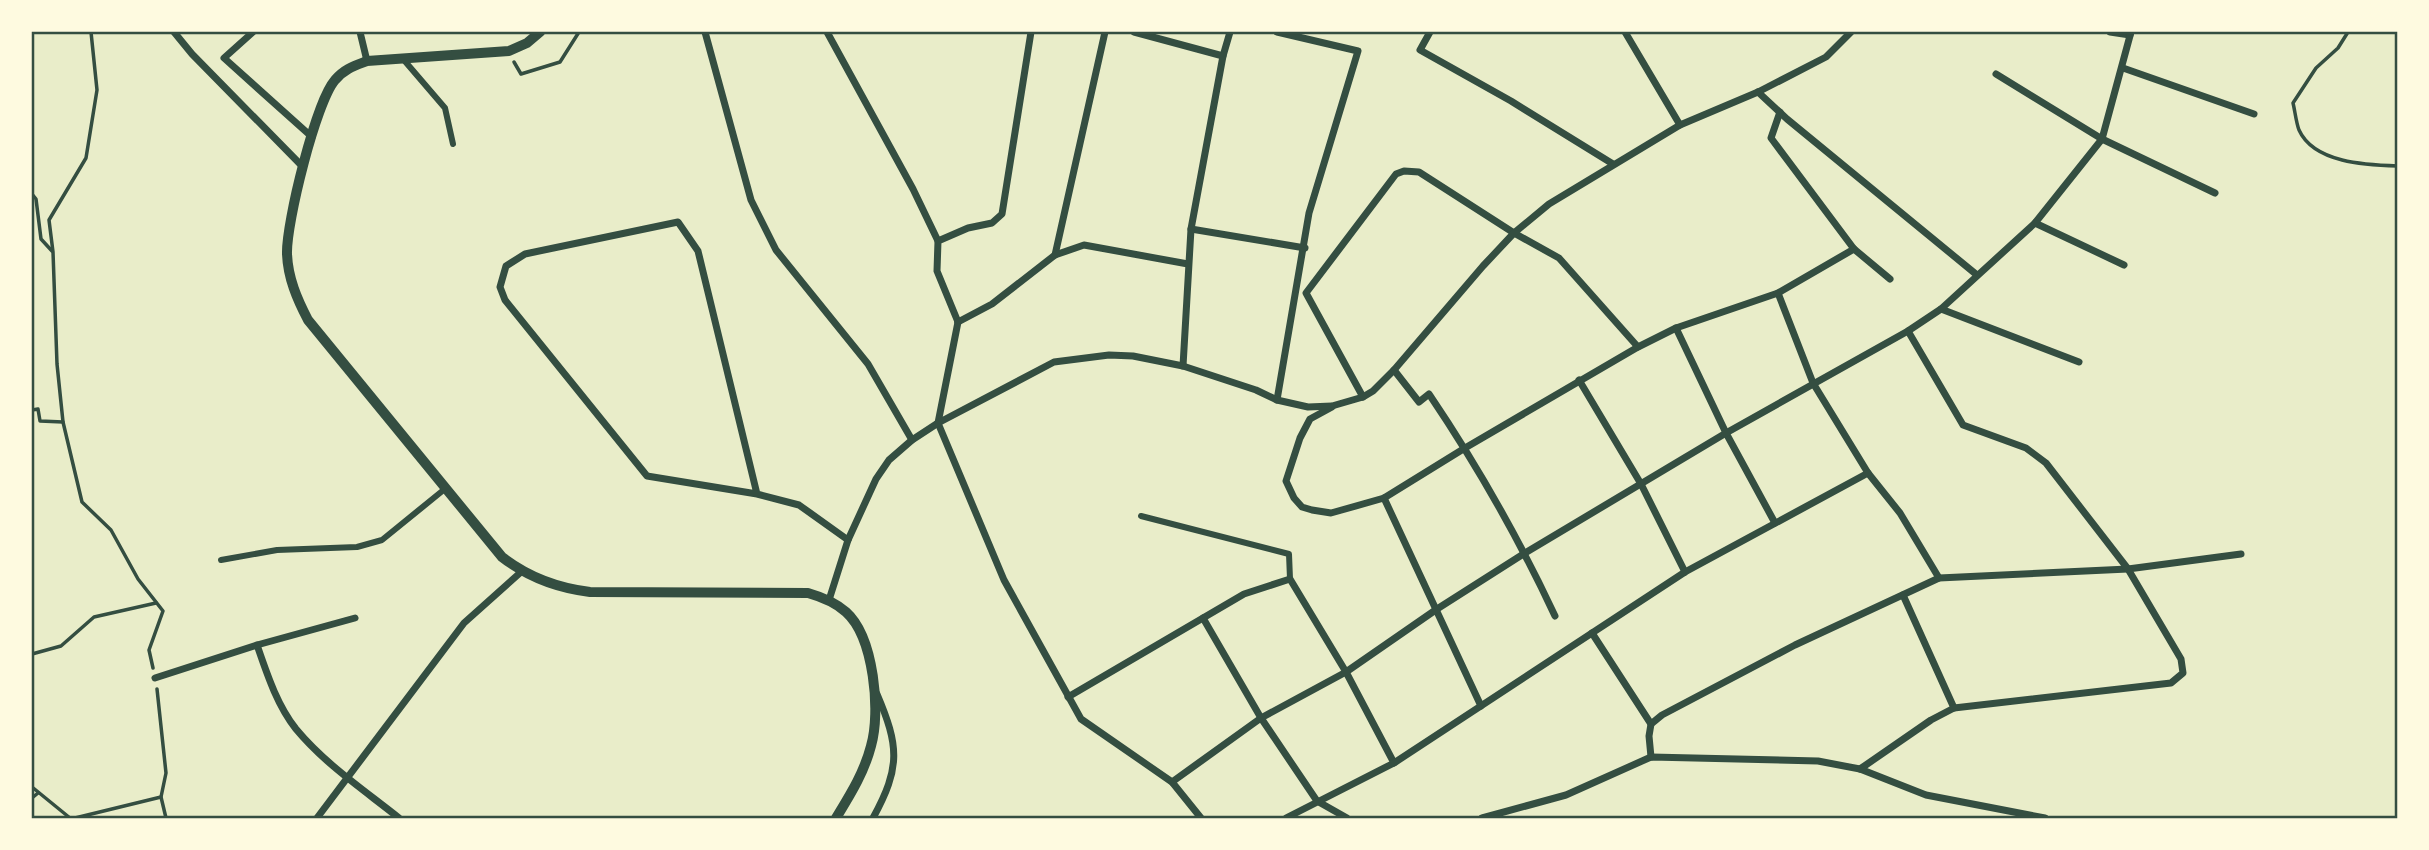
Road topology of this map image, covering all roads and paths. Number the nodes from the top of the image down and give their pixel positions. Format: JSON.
{"nodes":[{"id":1,"x":91,"y":32,"type":"edge"},
{"id":2,"x":174,"y":32,"type":"edge"},
{"id":3,"x":253,"y":32,"type":"edge"},
{"id":4,"x":360,"y":32,"type":"edge"},
{"id":5,"x":540,"y":32,"type":"edge"},
{"id":6,"x":579,"y":32,"type":"edge"},
{"id":7,"x":705,"y":32,"type":"edge"},
{"id":8,"x":827,"y":32,"type":"edge"},
{"id":9,"x":1031,"y":32,"type":"edge"},
{"id":10,"x":1105,"y":32,"type":"edge"},
{"id":11,"x":1134,"y":32,"type":"edge"},
{"id":12,"x":1230,"y":32,"type":"edge"},
{"id":13,"x":1277,"y":32,"type":"edge"},
{"id":14,"x":1430,"y":32,"type":"edge"},
{"id":15,"x":1625,"y":32,"type":"edge"},
{"id":16,"x":1851,"y":32,"type":"edge"},
{"id":17,"x":2110,"y":32,"type":"edge"},
{"id":18,"x":2348,"y":32,"type":"edge"},
{"id":19,"x":2131,"y":33,"type":"edge"},
{"id":20,"x":509,"y":51,"type":"junction"},
{"id":21,"x":1223,"y":56,"type":"junction"},
{"id":22,"x":403,"y":59,"type":"junction"},
{"id":23,"x":367,"y":61,"type":"junction"},
{"id":24,"x":2123,"y":68,"type":"junction"},
{"id":25,"x":1996,"y":74,"type":"dead end"},
{"id":26,"x":1758,"y":92,"type":"junction"},
{"id":27,"x":1780,"y":112,"type":"junction"},
{"id":28,"x":2254,"y":114,"type":"dead end"},
{"id":29,"x":1680,"y":125,"type":"junction"},
{"id":30,"x":313,"y":138,"type":"junction"},
{"id":31,"x":2102,"y":139,"type":"junction"},
{"id":32,"x":453,"y":144,"type":"dead end"},
{"id":33,"x":1614,"y":164,"type":"junction"},
{"id":34,"x":2398,"y":166,"type":"edge"},
{"id":35,"x":304,"y":168,"type":"junction"},
{"id":36,"x":2215,"y":193,"type":"dead end"},
{"id":37,"x":32,"y":194,"type":"edge"},
{"id":38,"x":2035,"y":223,"type":"junction"},
{"id":39,"x":1191,"y":229,"type":"junction"},
{"id":40,"x":1514,"y":233,"type":"junction"},
{"id":41,"x":939,"y":241,"type":"junction"},
{"id":42,"x":1305,"y":248,"type":"junction"},
{"id":43,"x":1853,"y":249,"type":"junction"},
{"id":44,"x":53,"y":252,"type":"junction"},
{"id":45,"x":1055,"y":255,"type":"junction"},
{"id":46,"x":1188,"y":264,"type":"junction"},
{"id":47,"x":2124,"y":265,"type":"dead end"},
{"id":48,"x":1977,"y":275,"type":"junction"},
{"id":49,"x":1890,"y":279,"type":"dead end"},
{"id":50,"x":1777,"y":293,"type":"junction"},
{"id":51,"x":1941,"y":309,"type":"junction"},
{"id":52,"x":958,"y":323,"type":"junction"},
{"id":53,"x":1676,"y":328,"type":"junction"},
{"id":54,"x":1908,"y":331,"type":"junction"},
{"id":55,"x":1639,"y":347,"type":"junction"},
{"id":56,"x":2079,"y":362,"type":"dead end"},
{"id":57,"x":1183,"y":366,"type":"junction"},
{"id":58,"x":1394,"y":370,"type":"junction"},
{"id":59,"x":1579,"y":380,"type":"junction"},
{"id":60,"x":1813,"y":383,"type":"junction"},
{"id":61,"x":1363,"y":397,"type":"junction"},
{"id":62,"x":1277,"y":400,"type":"junction"},
{"id":63,"x":1332,"y":406,"type":"junction"},
{"id":64,"x":32,"y":410,"type":"edge"},
{"id":65,"x":63,"y":422,"type":"junction"},
{"id":66,"x":938,"y":423,"type":"junction"},
{"id":67,"x":1726,"y":433,"type":"junction"},
{"id":68,"x":912,"y":440,"type":"junction"},
{"id":69,"x":1465,"y":448,"type":"junction"},
{"id":70,"x":1868,"y":473,"type":"junction"},
{"id":71,"x":1641,"y":484,"type":"junction"},
{"id":72,"x":446,"y":488,"type":"junction"},
{"id":73,"x":757,"y":494,"type":"junction"},
{"id":74,"x":1384,"y":498,"type":"junction"},
{"id":75,"x":1141,"y":516,"type":"dead end"},
{"id":76,"x":1775,"y":523,"type":"junction"},
{"id":77,"x":848,"y":540,"type":"junction"},
{"id":78,"x":1525,"y":552,"type":"junction"},
{"id":79,"x":2241,"y":554,"type":"dead end"},
{"id":80,"x":221,"y":560,"type":"dead end"},
{"id":81,"x":2129,"y":569,"type":"junction"},
{"id":82,"x":521,"y":572,"type":"junction"},
{"id":83,"x":1685,"y":572,"type":"junction"},
{"id":84,"x":1939,"y":578,"type":"junction"},
{"id":85,"x":1290,"y":579,"type":"junction"},
{"id":86,"x":1903,"y":595,"type":"junction"},
{"id":87,"x":829,"y":600,"type":"junction"},
{"id":88,"x":156,"y":603,"type":"junction"},
{"id":89,"x":1437,"y":609,"type":"junction"},
{"id":90,"x":1556,"y":616,"type":"dead end"},
{"id":91,"x":355,"y":618,"type":"dead end"},
{"id":92,"x":1203,"y":618,"type":"junction"},
{"id":93,"x":1592,"y":633,"type":"junction"},
{"id":94,"x":257,"y":645,"type":"junction"},
{"id":95,"x":32,"y":654,"type":"edge"},
{"id":96,"x":1346,"y":672,"type":"junction"},
{"id":97,"x":155,"y":678,"type":"junction"},
{"id":98,"x":875,"y":687,"type":"junction"},
{"id":99,"x":1068,"y":697,"type":"junction"},
{"id":100,"x":1481,"y":706,"type":"junction"},
{"id":101,"x":1954,"y":708,"type":"junction"},
{"id":102,"x":1261,"y":718,"type":"junction"},
{"id":103,"x":1651,"y":724,"type":"junction"},
{"id":104,"x":1651,"y":758,"type":"junction"},
{"id":105,"x":1394,"y":763,"type":"junction"},
{"id":106,"x":1860,"y":769,"type":"junction"},
{"id":107,"x":349,"y":777,"type":"junction"},
{"id":108,"x":1172,"y":782,"type":"junction"},
{"id":109,"x":32,"y":787,"type":"edge"},
{"id":110,"x":38,"y":793,"type":"junction"},
{"id":111,"x":161,"y":797,"type":"junction"},
{"id":112,"x":32,"y":798,"type":"edge"},
{"id":113,"x":1317,"y":801,"type":"junction"},
{"id":114,"x":70,"y":818,"type":"edge"},
{"id":115,"x":75,"y":818,"type":"edge"},
{"id":116,"x":166,"y":818,"type":"edge"},
{"id":117,"x":317,"y":818,"type":"edge"},
{"id":118,"x":399,"y":818,"type":"edge"},
{"id":119,"x":836,"y":818,"type":"edge"},
{"id":120,"x":873,"y":818,"type":"edge"},
{"id":121,"x":1201,"y":818,"type":"edge"},
{"id":122,"x":1286,"y":818,"type":"edge"},
{"id":123,"x":1347,"y":818,"type":"edge"},
{"id":124,"x":1482,"y":818,"type":"edge"},
{"id":125,"x":2045,"y":818,"type":"edge"}],
"edges":[{"from":1,"to":44,"type":"path"},
{"from":2,"to":35,"type":"street"},
{"from":3,"to":30,"type":"street"},
{"from":4,"to":23,"type":"street"},
{"from":5,"to":20,"type":"street"},
{"from":6,"to":20,"type":"path"},
{"from":7,"to":68,"type":"street"},
{"from":8,"to":41,"type":"street"},
{"from":9,"to":41,"type":"street"},
{"from":10,"to":45,"type":"street"},
{"from":11,"to":21,"type":"street"},
{"from":12,"to":21,"type":"street"},
{"from":13,"to":42,"type":"street"},
{"from":14,"to":33,"type":"street"},
{"from":15,"to":29,"type":"street"},
{"from":16,"to":26,"type":"street"},
{"from":17,"to":19,"type":"street"},
{"from":18,"to":34,"type":"path"},
{"from":19,"to":24,"type":"street"},
{"from":20,"to":22,"type":"street"},
{"from":21,"to":39,"type":"street"},
{"from":22,"to":23,"type":"street"},
{"from":22,"to":32,"type":"street"},
{"from":23,"to":30,"type":"street"},
{"from":24,"to":28,"type":"street"},
{"from":24,"to":31,"type":"street"},
{"from":25,"to":31,"type":"street"},
{"from":26,"to":27,"type":"street"},
{"from":26,"to":29,"type":"street"},
{"from":27,"to":43,"type":"street"},
{"from":27,"to":48,"type":"street"},
{"from":29,"to":33,"type":"street"},
{"from":30,"to":35,"type":"street"},
{"from":31,"to":36,"type":"street"},
{"from":31,"to":38,"type":"street"},
{"from":33,"to":40,"type":"street"},
{"from":35,"to":72,"type":"street"},
{"from":37,"to":44,"type":"path"},
{"from":38,"to":47,"type":"street"},
{"from":38,"to":48,"type":"street"},
{"from":39,"to":42,"type":"street"},
{"from":39,"to":46,"type":"street"},
{"from":40,"to":55,"type":"street"},
{"from":40,"to":58,"type":"street"},
{"from":40,"to":61,"type":"street"},
{"from":41,"to":52,"type":"street"},
{"from":42,"to":62,"type":"street"},
{"from":43,"to":49,"type":"street"},
{"from":43,"to":50,"type":"street"},
{"from":44,"to":65,"type":"path"},
{"from":45,"to":46,"type":"street"},
{"from":45,"to":52,"type":"street"},
{"from":46,"to":57,"type":"street"},
{"from":48,"to":51,"type":"street"},
{"from":50,"to":53,"type":"street"},
{"from":50,"to":60,"type":"street"},
{"from":51,"to":54,"type":"street"},
{"from":51,"to":56,"type":"street"},
{"from":52,"to":66,"type":"street"},
{"from":53,"to":55,"type":"street"},
{"from":53,"to":67,"type":"street"},
{"from":54,"to":60,"type":"street"},
{"from":54,"to":81,"type":"street"},
{"from":55,"to":59,"type":"street"},
{"from":57,"to":62,"type":"street"},
{"from":57,"to":66,"type":"street"},
{"from":58,"to":61,"type":"street"},
{"from":58,"to":69,"type":"street"},
{"from":59,"to":69,"type":"street"},
{"from":59,"to":71,"type":"street"},
{"from":60,"to":67,"type":"street"},
{"from":60,"to":70,"type":"street"},
{"from":61,"to":63,"type":"street"},
{"from":62,"to":63,"type":"street"},
{"from":63,"to":74,"type":"street"},
{"from":64,"to":65,"type":"path"},
{"from":65,"to":88,"type":"path"},
{"from":66,"to":68,"type":"street"},
{"from":66,"to":99,"type":"street"},
{"from":67,"to":71,"type":"street"},
{"from":67,"to":76,"type":"street"},
{"from":68,"to":77,"type":"street"},
{"from":69,"to":74,"type":"street"},
{"from":69,"to":78,"type":"street"},
{"from":70,"to":76,"type":"street"},
{"from":70,"to":84,"type":"street"},
{"from":71,"to":78,"type":"street"},
{"from":71,"to":83,"type":"street"},
{"from":72,"to":80,"type":"street"},
{"from":72,"to":82,"type":"street"},
{"from":73,"to":73,"type":"street"},
{"from":73,"to":77,"type":"street"},
{"from":74,"to":89,"type":"street"},
{"from":75,"to":85,"type":"street"},
{"from":76,"to":83,"type":"street"},
{"from":77,"to":87,"type":"street"},
{"from":78,"to":89,"type":"street"},
{"from":78,"to":90,"type":"street"},
{"from":79,"to":81,"type":"street"},
{"from":81,"to":84,"type":"street"},
{"from":81,"to":101,"type":"street"},
{"from":82,"to":87,"type":"street"},
{"from":82,"to":107,"type":"street"},
{"from":83,"to":93,"type":"street"},
{"from":84,"to":86,"type":"street"},
{"from":85,"to":92,"type":"street"},
{"from":85,"to":96,"type":"street"},
{"from":86,"to":101,"type":"street"},
{"from":86,"to":103,"type":"street"},
{"from":87,"to":98,"type":"street"},
{"from":88,"to":95,"type":"path"},
{"from":88,"to":97,"type":"path"},
{"from":89,"to":96,"type":"street"},
{"from":89,"to":100,"type":"street"},
{"from":91,"to":94,"type":"street"},
{"from":92,"to":99,"type":"street"},
{"from":92,"to":102,"type":"street"},
{"from":93,"to":100,"type":"street"},
{"from":93,"to":103,"type":"street"},
{"from":94,"to":97,"type":"street"},
{"from":94,"to":107,"type":"street"},
{"from":96,"to":102,"type":"street"},
{"from":96,"to":105,"type":"street"},
{"from":97,"to":111,"type":"path"},
{"from":98,"to":119,"type":"street"},
{"from":98,"to":120,"type":"street"},
{"from":99,"to":108,"type":"street"},
{"from":100,"to":105,"type":"street"},
{"from":101,"to":106,"type":"street"},
{"from":102,"to":108,"type":"street"},
{"from":102,"to":113,"type":"street"},
{"from":103,"to":104,"type":"street"},
{"from":104,"to":106,"type":"street"},
{"from":104,"to":124,"type":"street"},
{"from":105,"to":113,"type":"street"},
{"from":106,"to":125,"type":"street"},
{"from":107,"to":117,"type":"street"},
{"from":107,"to":118,"type":"street"},
{"from":108,"to":121,"type":"street"},
{"from":109,"to":110,"type":"path"},
{"from":110,"to":112,"type":"path"},
{"from":110,"to":114,"type":"path"},
{"from":111,"to":115,"type":"path"},
{"from":111,"to":116,"type":"path"},
{"from":113,"to":122,"type":"street"},
{"from":113,"to":123,"type":"street"}]}
